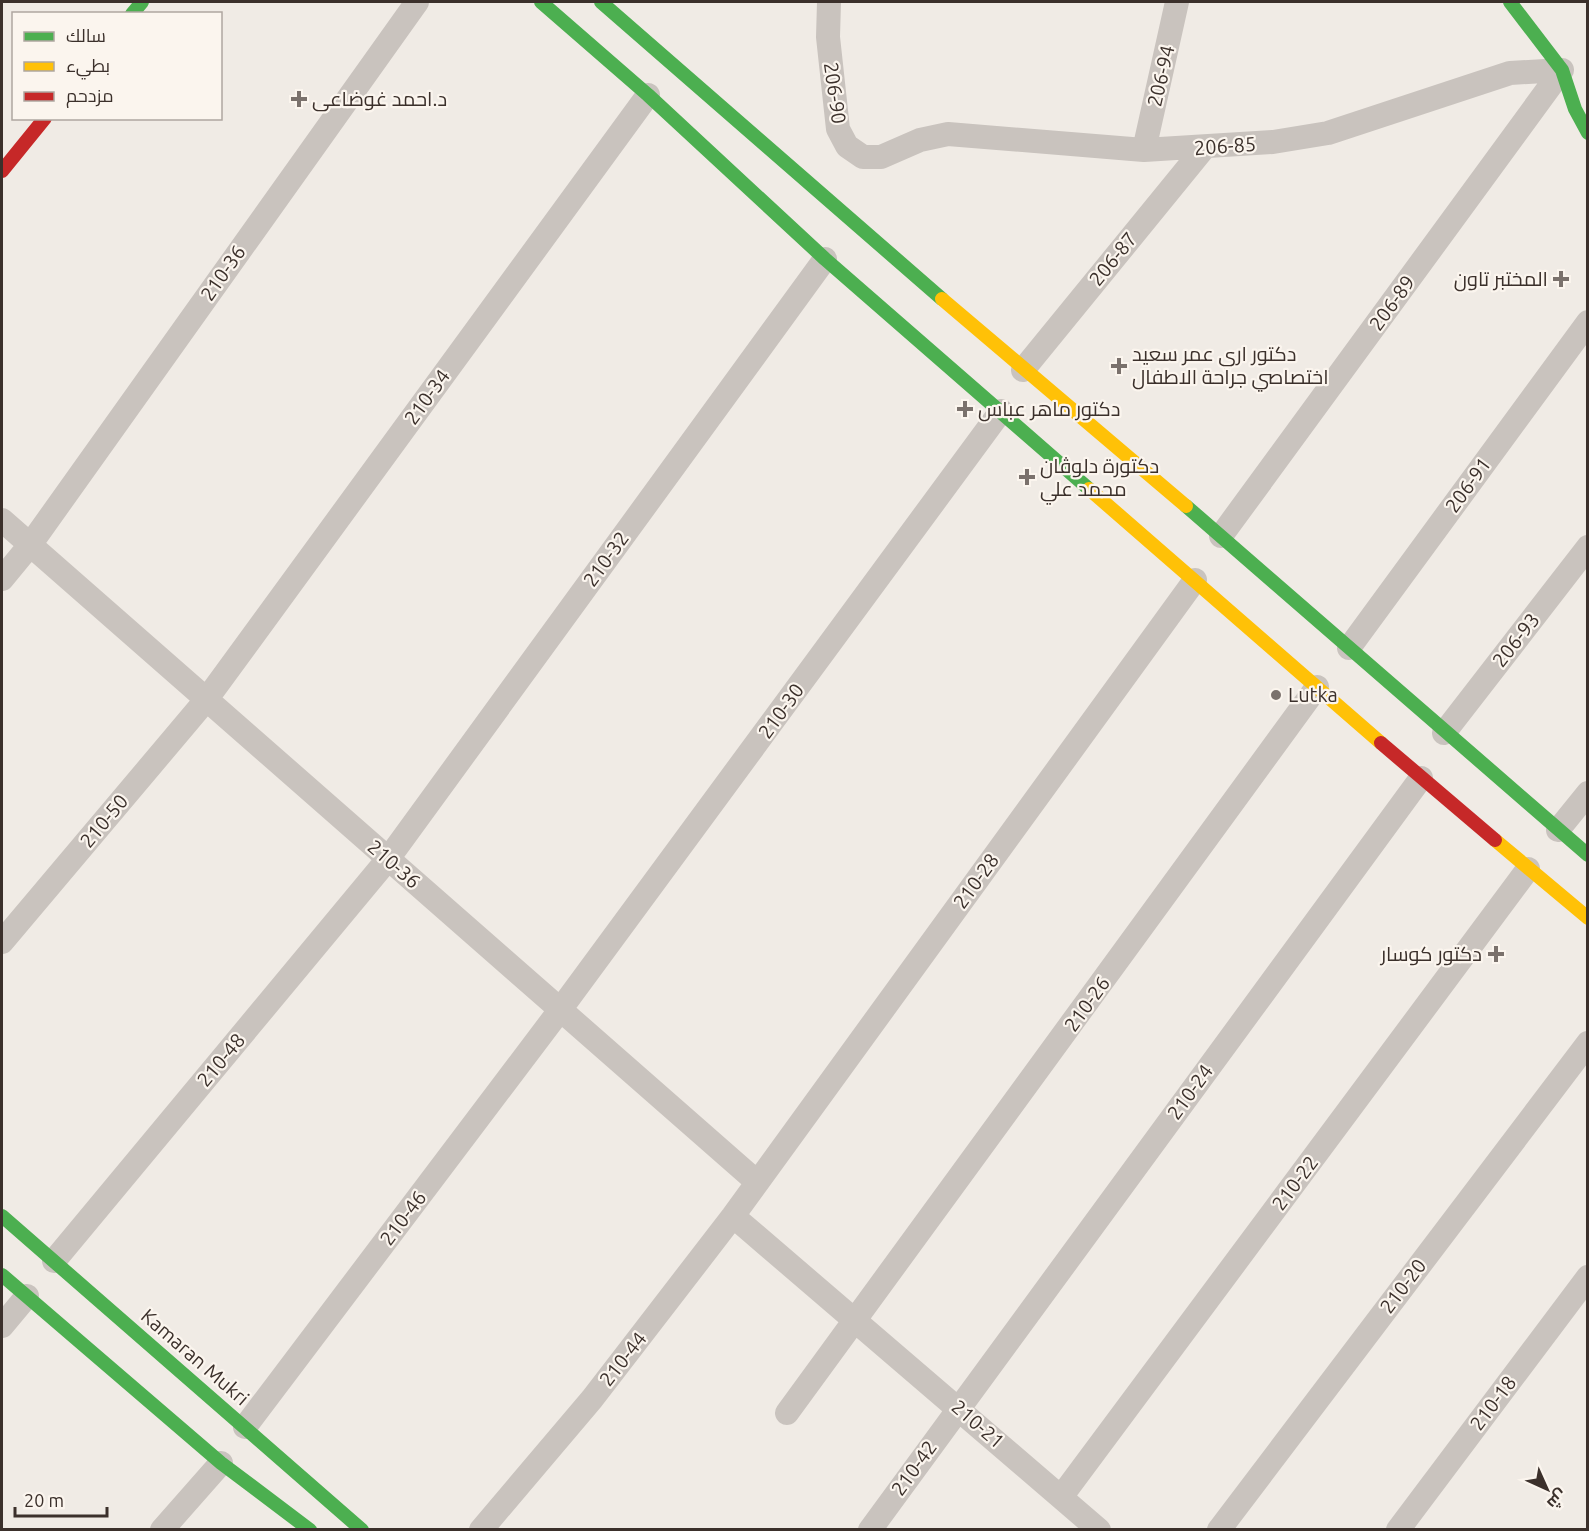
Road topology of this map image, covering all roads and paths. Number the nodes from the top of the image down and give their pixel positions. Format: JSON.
{"nodes":[{"id":1,"x":417,"y":2,"type":"edge"},
{"id":2,"x":540,"y":2,"type":"edge"},
{"id":3,"x":601,"y":2,"type":"edge"},
{"id":4,"x":829,"y":2,"type":"edge"},
{"id":5,"x":1177,"y":2,"type":"edge"},
{"id":6,"x":1510,"y":2,"type":"edge"},
{"id":7,"x":1562,"y":70,"type":"junction"},
{"id":8,"x":648,"y":95,"type":"junction"},
{"id":9,"x":43,"y":120,"type":"edge"},
{"id":10,"x":1587,"y":133,"type":"edge"},
{"id":11,"x":1204,"y":148,"type":"junction"},
{"id":12,"x":1144,"y":150,"type":"junction"},
{"id":13,"x":881,"y":158,"type":"joint"},
{"id":14,"x":2,"y":171,"type":"edge"},
{"id":15,"x":825,"y":259,"type":"junction"},
{"id":16,"x":1587,"y":322,"type":"edge"},
{"id":17,"x":1023,"y":370,"type":"junction"},
{"id":18,"x":1001,"y":411,"type":"junction"},
{"id":19,"x":2,"y":520,"type":"edge"},
{"id":20,"x":1221,"y":536,"type":"junction"},
{"id":21,"x":30,"y":546,"type":"junction"},
{"id":22,"x":1587,"y":547,"type":"edge"},
{"id":23,"x":2,"y":579,"type":"edge"},
{"id":24,"x":1195,"y":580,"type":"junction"},
{"id":25,"x":1349,"y":648,"type":"junction"},
{"id":26,"x":1317,"y":687,"type":"junction"},
{"id":27,"x":206,"y":700,"type":"junction"},
{"id":28,"x":1444,"y":733,"type":"junction"},
{"id":29,"x":1421,"y":778,"type":"junction"},
{"id":30,"x":1587,"y":793,"type":"edge"},
{"id":31,"x":1558,"y":830,"type":"junction"},
{"id":32,"x":1587,"y":855,"type":"edge"},
{"id":33,"x":388,"y":859,"type":"junction"},
{"id":34,"x":1528,"y":869,"type":"junction"},
{"id":35,"x":1587,"y":918,"type":"edge"},
{"id":36,"x":2,"y":942,"type":"edge"},
{"id":37,"x":560,"y":1010,"type":"junction"},
{"id":38,"x":1587,"y":1043,"type":"edge"},
{"id":39,"x":757,"y":1182,"type":"junction"},
{"id":40,"x":2,"y":1216,"type":"edge"},
{"id":41,"x":733,"y":1216,"type":"junction"},
{"id":42,"x":54,"y":1261,"type":"junction"},
{"id":43,"x":2,"y":1275,"type":"edge"},
{"id":44,"x":1587,"y":1277,"type":"edge"},
{"id":45,"x":27,"y":1296,"type":"junction"},
{"id":46,"x":856,"y":1320,"type":"junction"},
{"id":47,"x":2,"y":1326,"type":"edge"},
{"id":48,"x":958,"y":1406,"type":"junction"},
{"id":49,"x":787,"y":1413,"type":"dead end"},
{"id":50,"x":245,"y":1427,"type":"junction"},
{"id":51,"x":221,"y":1463,"type":"junction"},
{"id":52,"x":1061,"y":1497,"type":"junction"},
{"id":53,"x":162,"y":1530,"type":"edge"},
{"id":54,"x":310,"y":1530,"type":"edge"},
{"id":55,"x":362,"y":1530,"type":"edge"},
{"id":56,"x":481,"y":1530,"type":"edge"},
{"id":57,"x":870,"y":1530,"type":"edge"},
{"id":58,"x":1099,"y":1530,"type":"edge"},
{"id":59,"x":1219,"y":1530,"type":"edge"},
{"id":60,"x":1398,"y":1530,"type":"edge"}],
"edges":[{"from":1,"to":21,"type":"street","name":"210-36"},
{"from":2,"to":8,"type":"main road"},
{"from":3,"to":17,"type":"main road"},
{"from":4,"to":13,"type":"street","name":"206-90"},
{"from":5,"to":12,"type":"street","name":"206-94"},
{"from":6,"to":7,"type":"main road"},
{"from":7,"to":10,"type":"main road"},
{"from":7,"to":11,"type":"street","name":"206-85"},
{"from":7,"to":20,"type":"street","name":"206-89"},
{"from":8,"to":15,"type":"main road"},
{"from":8,"to":27,"type":"street","name":"210-34"},
{"from":9,"to":14,"type":"main road"},
{"from":11,"to":12,"type":"street","name":"206-85"},
{"from":11,"to":17,"type":"street","name":"206-87"},
{"from":12,"to":13,"type":"street","name":"206-85"},
{"from":15,"to":18,"type":"main road"},
{"from":15,"to":33,"type":"street","name":"210-32"},
{"from":16,"to":25,"type":"street","name":"206-91"},
{"from":17,"to":20,"type":"main road"},
{"from":18,"to":24,"type":"main road"},
{"from":18,"to":37,"type":"street","name":"210-30"},
{"from":19,"to":21,"type":"street","name":"210-36"},
{"from":20,"to":25,"type":"main road"},
{"from":21,"to":23,"type":"street"},
{"from":21,"to":27,"type":"street","name":"210-36"},
{"from":22,"to":28,"type":"street","name":"206-93"},
{"from":24,"to":26,"type":"main road"},
{"from":24,"to":39,"type":"street","name":"210-28"},
{"from":25,"to":28,"type":"main road"},
{"from":26,"to":29,"type":"main road"},
{"from":26,"to":46,"type":"street","name":"210-26"},
{"from":27,"to":33,"type":"street","name":"210-36"},
{"from":27,"to":36,"type":"street","name":"210-50"},
{"from":28,"to":31,"type":"main road"},
{"from":29,"to":34,"type":"main road"},
{"from":29,"to":48,"type":"street","name":"210-24"},
{"from":30,"to":31,"type":"street"},
{"from":31,"to":32,"type":"main road"},
{"from":33,"to":37,"type":"street","name":"210-36"},
{"from":33,"to":42,"type":"street","name":"210-48"},
{"from":34,"to":35,"type":"main road"},
{"from":34,"to":52,"type":"street","name":"210-22"},
{"from":37,"to":39,"type":"street","name":"210-36"},
{"from":37,"to":50,"type":"street","name":"210-46"},
{"from":38,"to":59,"type":"street","name":"210-20"},
{"from":39,"to":41,"type":"street","name":"210-44"},
{"from":40,"to":42,"type":"main road","name":"Kamaran Mukri"},
{"from":41,"to":46,"type":"street","name":"210-21"},
{"from":41,"to":56,"type":"street","name":"210-44"},
{"from":42,"to":50,"type":"main road","name":"Kamaran Mukri"},
{"from":43,"to":45,"type":"main road"},
{"from":44,"to":60,"type":"street","name":"210-18"},
{"from":45,"to":47,"type":"street"},
{"from":45,"to":51,"type":"main road"},
{"from":46,"to":48,"type":"street","name":"210-21"},
{"from":46,"to":49,"type":"street"},
{"from":48,"to":52,"type":"street","name":"210-21"},
{"from":48,"to":57,"type":"street","name":"210-42"},
{"from":50,"to":55,"type":"main road","name":"Kamaran Mukri"},
{"from":51,"to":53,"type":"street"},
{"from":51,"to":54,"type":"main road"},
{"from":52,"to":58,"type":"street","name":"210-21"}]}
